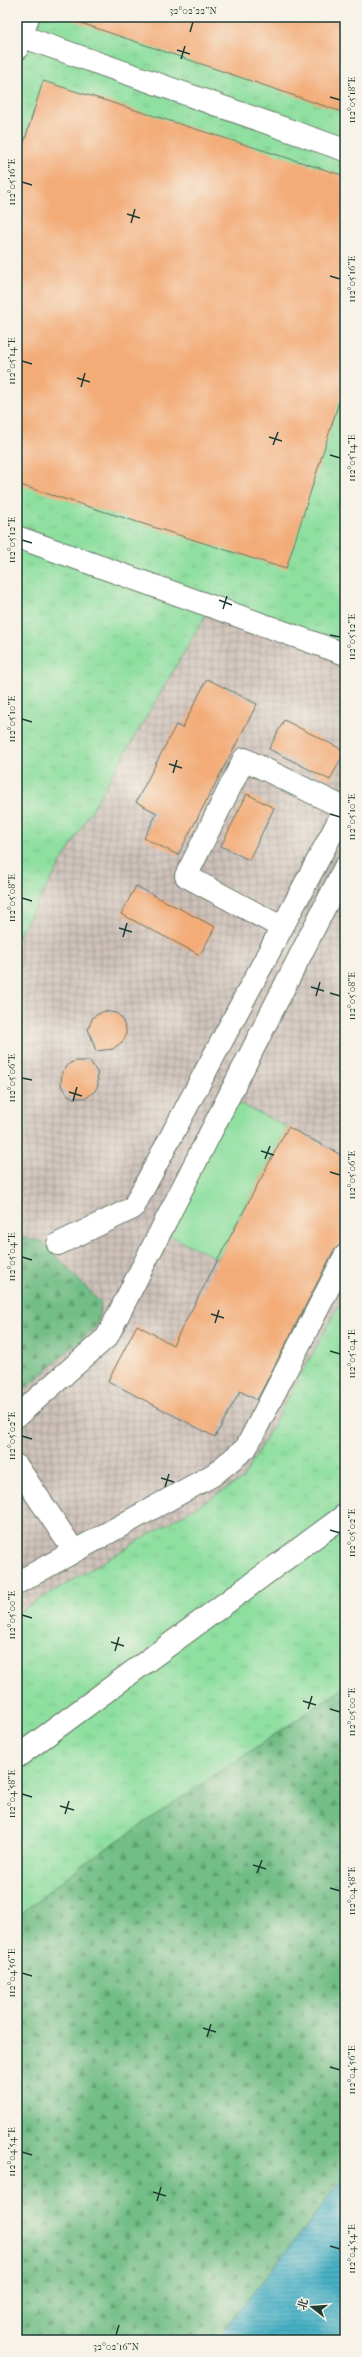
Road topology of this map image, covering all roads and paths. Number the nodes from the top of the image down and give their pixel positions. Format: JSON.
{"nodes":[{"id":1,"x":22,"y":34,"type":"edge"},
{"id":2,"x":345,"y":150,"type":"edge"},
{"id":3,"x":17,"y":537,"type":"edge"},
{"id":4,"x":345,"y":654,"type":"edge"},
{"id":5,"x":344,"y":809,"type":"edge"},
{"id":6,"x":345,"y":867,"type":"edge"},
{"id":7,"x":281,"y":927,"type":"junction"},
{"id":8,"x":58,"y":1244,"type":"dead end"},
{"id":9,"x":345,"y":1256,"type":"edge"},
{"id":10,"x":17,"y":1416,"type":"edge"},
{"id":11,"x":17,"y":1466,"type":"edge"},
{"id":12,"x":345,"y":1515,"type":"edge"},
{"id":13,"x":74,"y":1552,"type":"junction"},
{"id":14,"x":17,"y":1582,"type":"edge"},
{"id":15,"x":17,"y":1757,"type":"edge"}],
"edges":[{"from":1,"to":2,"type":"street"},
{"from":3,"to":4,"type":"street"},
{"from":5,"to":7,"type":"street"},
{"from":5,"to":7,"type":"street"},
{"from":6,"to":10,"type":"street"},
{"from":7,"to":8,"type":"street"},
{"from":9,"to":13,"type":"street"},
{"from":11,"to":13,"type":"street"},
{"from":12,"to":15,"type":"street"},
{"from":13,"to":14,"type":"street"}]}
